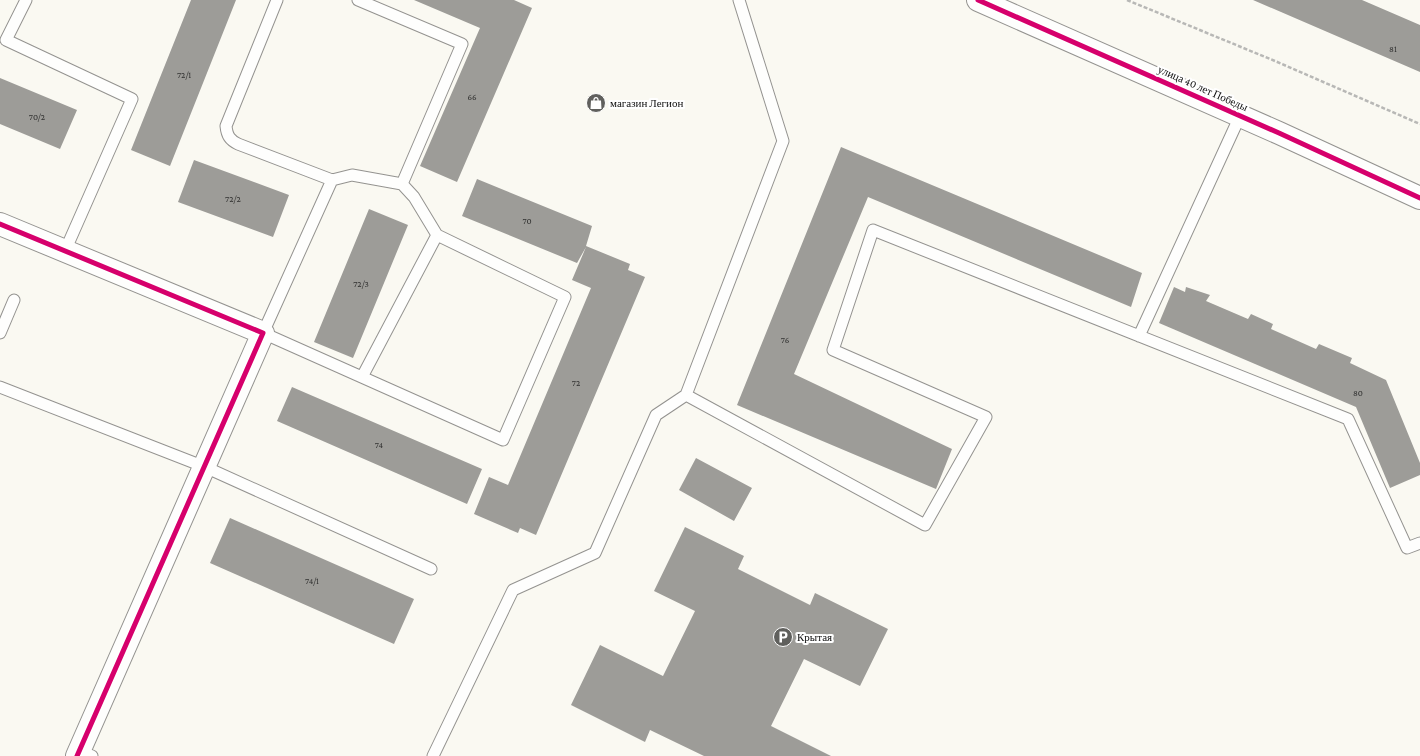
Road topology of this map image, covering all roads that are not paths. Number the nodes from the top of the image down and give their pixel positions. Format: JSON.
{"nodes":[{"id":1,"x":26,"y":0,"type":"edge"},
{"id":2,"x":277,"y":0,"type":"edge"},
{"id":3,"x":358,"y":0,"type":"edge"},
{"id":4,"x":740,"y":0,"type":"edge"},
{"id":5,"x":978,"y":0,"type":"edge"},
{"id":6,"x":1240,"y":116,"type":"junction"},
{"id":7,"x":332,"y":180,"type":"junction"},
{"id":8,"x":402,"y":184,"type":"junction"},
{"id":9,"x":1420,"y":198,"type":"edge"},
{"id":10,"x":0,"y":224,"type":"edge"},
{"id":11,"x":437,"y":235,"type":"junction"},
{"id":12,"x":65,"y":251,"type":"junction"},
{"id":13,"x":14,"y":300,"type":"dead end"},
{"id":14,"x":0,"y":333,"type":"edge"},
{"id":15,"x":263,"y":333,"type":"junction"},
{"id":16,"x":1139,"y":336,"type":"junction"},
{"id":17,"x":362,"y":377,"type":"junction"},
{"id":18,"x":0,"y":387,"type":"edge"},
{"id":19,"x":686,"y":395,"type":"junction"},
{"id":20,"x":204,"y":467,"type":"junction"},
{"id":21,"x":1420,"y":543,"type":"edge"},
{"id":22,"x":431,"y":569,"type":"dead end"},
{"id":23,"x":83,"y":754,"type":"edge"},
{"id":24,"x":433,"y":756,"type":"edge"}],
"edges":[{"from":1,"to":12,"type":"lane"},
{"from":2,"to":7,"type":"lane"},
{"from":3,"to":8,"type":"lane"},
{"from":4,"to":19,"type":"lane"},
{"from":5,"to":6,"type":"street","name":"улица 40 лет Победы"},
{"from":6,"to":9,"type":"street","name":"улица 40 лет Победы"},
{"from":6,"to":16,"type":"lane"},
{"from":7,"to":8,"type":"lane"},
{"from":7,"to":15,"type":"lane"},
{"from":8,"to":11,"type":"lane"},
{"from":10,"to":12,"type":"street"},
{"from":11,"to":17,"type":"lane"},
{"from":11,"to":17,"type":"lane"},
{"from":12,"to":15,"type":"street"},
{"from":13,"to":14,"type":"lane"},
{"from":15,"to":17,"type":"lane"},
{"from":15,"to":20,"type":"street"},
{"from":16,"to":19,"type":"lane"},
{"from":16,"to":21,"type":"lane"},
{"from":18,"to":20,"type":"lane"},
{"from":19,"to":24,"type":"lane"},
{"from":20,"to":22,"type":"lane"},
{"from":20,"to":23,"type":"street"}]}
